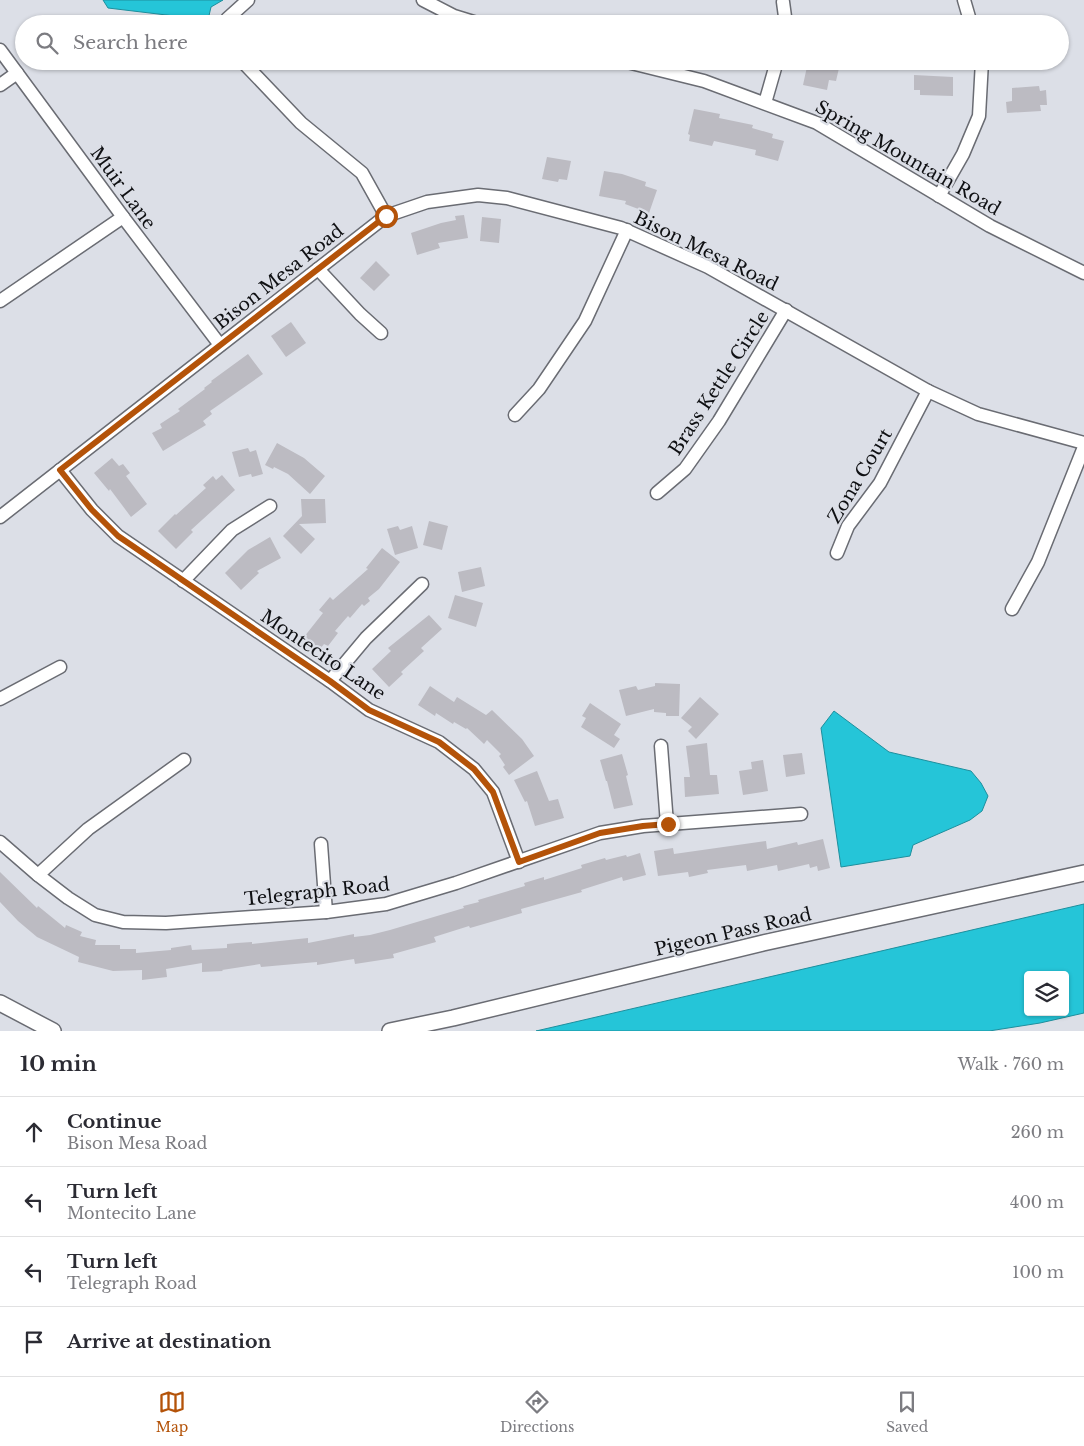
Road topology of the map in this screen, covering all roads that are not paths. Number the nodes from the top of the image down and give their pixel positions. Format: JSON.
{"nodes":[{"id":1,"x":248,"y":0,"type":"edge"},
{"id":2,"x":424,"y":0,"type":"edge"},
{"id":3,"x":964,"y":0,"type":"edge"},
{"id":4,"x":783,"y":2,"type":"dead end"},
{"id":5,"x":231,"y":15,"type":"edge"},
{"id":6,"x":452,"y":15,"type":"edge"},
{"id":7,"x":785,"y":15,"type":"edge"},
{"id":8,"x":968,"y":15,"type":"edge"},
{"id":9,"x":0,"y":50,"type":"edge"},
{"id":10,"x":251,"y":70,"type":"edge"},
{"id":11,"x":659,"y":70,"type":"edge"},
{"id":12,"x":774,"y":70,"type":"edge"},
{"id":13,"x":982,"y":70,"type":"edge"},
{"id":14,"x":17,"y":73,"type":"junction"},
{"id":15,"x":0,"y":85,"type":"edge"},
{"id":16,"x":765,"y":103,"type":"junction"},
{"id":17,"x":939,"y":196,"type":"junction"},
{"id":18,"x":386,"y":216,"type":"junction"},
{"id":19,"x":123,"y":217,"type":"junction"},
{"id":20,"x":626,"y":230,"type":"junction"},
{"id":21,"x":318,"y":269,"type":"junction"},
{"id":22,"x":1084,"y":273,"type":"edge"},
{"id":23,"x":0,"y":301,"type":"edge"},
{"id":24,"x":786,"y":310,"type":"junction"},
{"id":25,"x":381,"y":333,"type":"dead end"},
{"id":26,"x":220,"y":345,"type":"junction"},
{"id":27,"x":928,"y":391,"type":"junction"},
{"id":28,"x":515,"y":415,"type":"dead end"},
{"id":29,"x":1084,"y":445,"type":"edge"},
{"id":30,"x":60,"y":470,"type":"junction"},
{"id":31,"x":657,"y":493,"type":"dead end"},
{"id":32,"x":270,"y":506,"type":"dead end"},
{"id":33,"x":0,"y":517,"type":"edge"},
{"id":34,"x":837,"y":554,"type":"dead end"},
{"id":35,"x":183,"y":581,"type":"junction"},
{"id":36,"x":422,"y":584,"type":"dead end"},
{"id":37,"x":1012,"y":609,"type":"dead end"},
{"id":38,"x":60,"y":666,"type":"dead end"},
{"id":39,"x":330,"y":681,"type":"junction"},
{"id":40,"x":0,"y":699,"type":"edge"},
{"id":41,"x":661,"y":746,"type":"dead end"},
{"id":42,"x":184,"y":760,"type":"dead end"},
{"id":43,"x":801,"y":814,"type":"dead end"},
{"id":44,"x":668,"y":824,"type":"junction"},
{"id":45,"x":0,"y":842,"type":"edge"},
{"id":46,"x":321,"y":844,"type":"dead end"},
{"id":47,"x":519,"y":862,"type":"junction"},
{"id":48,"x":1084,"y":873,"type":"edge"},
{"id":49,"x":38,"y":875,"type":"junction"},
{"id":50,"x":326,"y":912,"type":"junction"},
{"id":51,"x":0,"y":1003,"type":"edge"},
{"id":52,"x":53,"y":1031,"type":"edge"},
{"id":53,"x":390,"y":1031,"type":"edge"}],
"edges":[{"from":1,"to":5,"type":"street"},
{"from":2,"to":6,"type":"street"},
{"from":3,"to":8,"type":"street"},
{"from":4,"to":7,"type":"street"},
{"from":9,"to":14,"type":"street","name":"Muir Lane"},
{"from":10,"to":18,"type":"street"},
{"from":11,"to":16,"type":"street","name":"Spring Mountain Road"},
{"from":12,"to":16,"type":"street"},
{"from":13,"to":17,"type":"street"},
{"from":14,"to":15,"type":"street"},
{"from":14,"to":19,"type":"street","name":"Muir Lane"},
{"from":16,"to":17,"type":"street","name":"Spring Mountain Road"},
{"from":17,"to":22,"type":"street","name":"Spring Mountain Road"},
{"from":18,"to":20,"type":"street","name":"Bison Mesa Road"},
{"from":18,"to":21,"type":"street","name":"Bison Mesa Road"},
{"from":19,"to":23,"type":"street"},
{"from":19,"to":26,"type":"street","name":"Muir Lane"},
{"from":20,"to":24,"type":"street","name":"Bison Mesa Road"},
{"from":20,"to":28,"type":"street"},
{"from":21,"to":25,"type":"street"},
{"from":21,"to":26,"type":"street","name":"Bison Mesa Road"},
{"from":24,"to":27,"type":"street","name":"Bison Mesa Road"},
{"from":24,"to":31,"type":"street","name":"Brass Kettle Circle"},
{"from":26,"to":30,"type":"street","name":"Bison Mesa Road"},
{"from":27,"to":29,"type":"street","name":"Bison Mesa Road"},
{"from":27,"to":34,"type":"street","name":"Zona Court"},
{"from":29,"to":37,"type":"street"},
{"from":30,"to":33,"type":"street","name":"Bison Mesa Road"},
{"from":30,"to":35,"type":"street","name":"Montecito Lane"},
{"from":32,"to":35,"type":"street"},
{"from":35,"to":39,"type":"street","name":"Montecito Lane"},
{"from":36,"to":39,"type":"street"},
{"from":38,"to":40,"type":"street"},
{"from":39,"to":47,"type":"street","name":"Montecito Lane"},
{"from":41,"to":44,"type":"street"},
{"from":42,"to":49,"type":"street"},
{"from":43,"to":44,"type":"street","name":"Telegraph Road"},
{"from":44,"to":47,"type":"street","name":"Telegraph Road"},
{"from":45,"to":49,"type":"street","name":"Telegraph Road"},
{"from":46,"to":50,"type":"street"},
{"from":47,"to":50,"type":"street","name":"Telegraph Road"},
{"from":48,"to":53,"type":"street","name":"Pigeon Pass Road"},
{"from":49,"to":50,"type":"street","name":"Telegraph Road"},
{"from":51,"to":52,"type":"street"}]}
